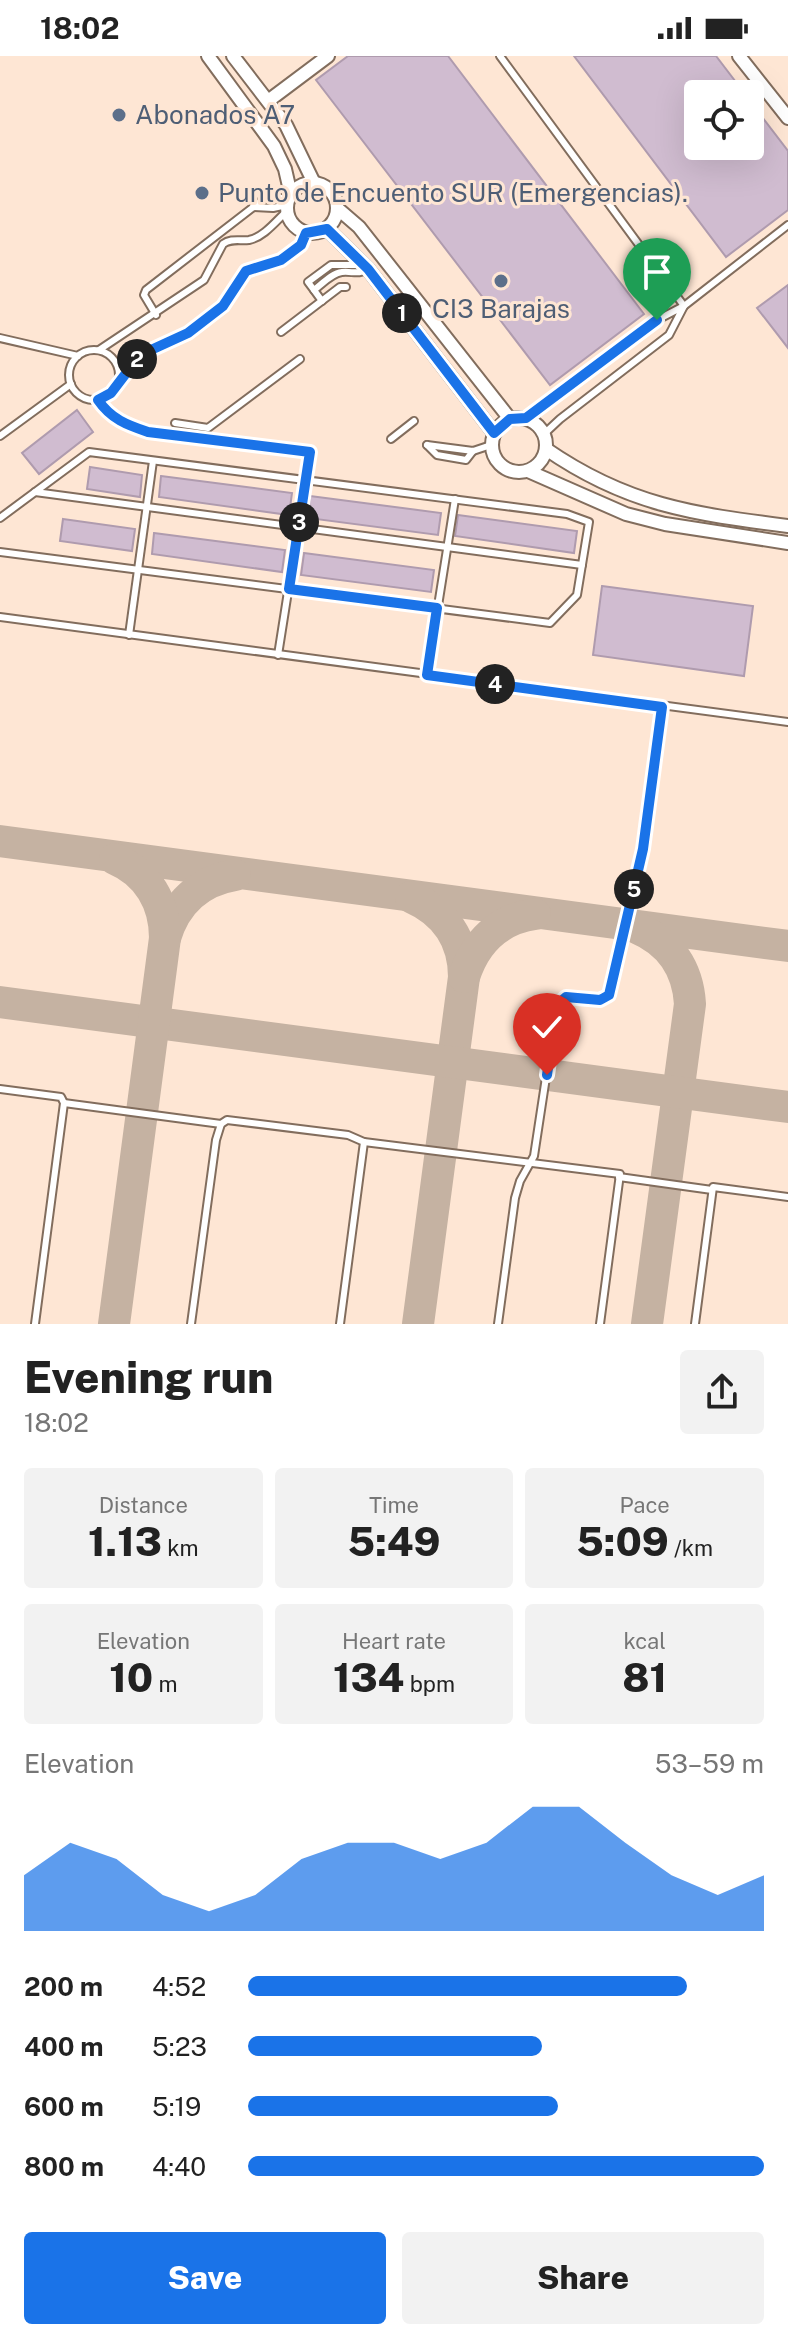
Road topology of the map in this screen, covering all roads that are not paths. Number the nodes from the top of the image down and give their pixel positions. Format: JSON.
{"nodes":[{"id":1,"x":208,"y":56,"type":"edge"},
{"id":2,"x":233,"y":56,"type":"edge"},
{"id":3,"x":328,"y":56,"type":"edge"},
{"id":4,"x":500,"y":56,"type":"edge"},
{"id":5,"x":739,"y":56,"type":"edge"},
{"id":6,"x":268,"y":101,"type":"junction"},
{"id":7,"x":788,"y":118,"type":"edge"},
{"id":8,"x":314,"y":183,"type":"junction"},
{"id":9,"x":288,"y":203,"type":"junction"},
{"id":10,"x":253,"y":207,"type":"junction"},
{"id":11,"x":337,"y":208,"type":"junction"},
{"id":12,"x":788,"y":225,"type":"edge"},
{"id":13,"x":327,"y":229,"type":"junction"},
{"id":14,"x":306,"y":233,"type":"junction"},
{"id":15,"x":366,"y":267,"type":"junction"},
{"id":16,"x":346,"y":287,"type":"dead end"},
{"id":17,"x":322,"y":301,"type":"junction"},
{"id":18,"x":684,"y":306,"type":"junction"},
{"id":19,"x":156,"y":315,"type":"junction"},
{"id":20,"x":281,"y":332,"type":"dead end"},
{"id":21,"x":0,"y":338,"type":"edge"},
{"id":22,"x":99,"y":350,"type":"junction"},
{"id":23,"x":78,"y":356,"type":"junction"},
{"id":24,"x":300,"y":359,"type":"dead end"},
{"id":25,"x":119,"y":381,"type":"junction"},
{"id":26,"x":71,"y":384,"type":"junction"},
{"id":27,"x":98,"y":400,"type":"junction"},
{"id":28,"x":526,"y":418,"type":"junction"},
{"id":29,"x":510,"y":419,"type":"junction"},
{"id":30,"x":414,"y":421,"type":"dead end"},
{"id":31,"x":175,"y":423,"type":"dead end"},
{"id":32,"x":544,"y":434,"type":"junction"},
{"id":33,"x":0,"y":436,"type":"edge"},
{"id":34,"x":391,"y":439,"type":"dead end"},
{"id":35,"x":493,"y":439,"type":"junction"},
{"id":36,"x":546,"y":449,"type":"junction"},
{"id":37,"x":473,"y":451,"type":"junction"},
{"id":38,"x":153,"y":461,"type":"junction"},
{"id":39,"x":528,"y":471,"type":"junction"},
{"id":40,"x":306,"y":480,"type":"junction"},
{"id":41,"x":35,"y":492,"type":"junction"},
{"id":42,"x":455,"y":499,"type":"junction"},
{"id":43,"x":147,"y":507,"type":"junction"},
{"id":44,"x":0,"y":518,"type":"edge"},
{"id":45,"x":788,"y":526,"type":"edge"},
{"id":46,"x":298,"y":527,"type":"junction"},
{"id":47,"x":788,"y":543,"type":"edge"},
{"id":48,"x":447,"y":547,"type":"junction"},
{"id":49,"x":0,"y":552,"type":"edge"},
{"id":50,"x":582,"y":565,"type":"junction"},
{"id":51,"x":138,"y":570,"type":"junction"},
{"id":52,"x":289,"y":589,"type":"junction"},
{"id":53,"x":437,"y":608,"type":"junction"},
{"id":54,"x":0,"y":617,"type":"edge"},
{"id":55,"x":129,"y":635,"type":"junction"},
{"id":56,"x":278,"y":655,"type":"junction"},
{"id":57,"x":427,"y":675,"type":"junction"},
{"id":58,"x":662,"y":707,"type":"junction"},
{"id":59,"x":788,"y":722,"type":"edge"},
{"id":60,"x":0,"y":1089,"type":"edge"},
{"id":61,"x":64,"y":1103,"type":"junction"},
{"id":62,"x":221,"y":1124,"type":"junction"},
{"id":63,"x":364,"y":1142,"type":"junction"},
{"id":64,"x":529,"y":1164,"type":"junction"},
{"id":65,"x":620,"y":1176,"type":"junction"},
{"id":66,"x":712,"y":1190,"type":"junction"},
{"id":67,"x":788,"y":1197,"type":"edge"},
{"id":68,"x":35,"y":1324,"type":"edge"},
{"id":69,"x":191,"y":1324,"type":"edge"},
{"id":70,"x":340,"y":1324,"type":"edge"},
{"id":71,"x":498,"y":1324,"type":"edge"},
{"id":72,"x":600,"y":1324,"type":"edge"},
{"id":73,"x":695,"y":1324,"type":"edge"}],
"edges":[{"from":1,"to":9,"type":"street"},
{"from":2,"to":6,"type":"street"},
{"from":3,"to":6,"type":"street"},
{"from":4,"to":18,"type":"lane"},
{"from":5,"to":7,"type":"street"},
{"from":6,"to":8,"type":"street"},
{"from":8,"to":9,"type":"street"},
{"from":8,"to":11,"type":"street"},
{"from":9,"to":10,"type":"lane"},
{"from":9,"to":10,"type":"lane"},
{"from":9,"to":14,"type":"street"},
{"from":9,"to":19,"type":"lane"},
{"from":10,"to":19,"type":"lane"},
{"from":11,"to":13,"type":"street"},
{"from":11,"to":29,"type":"street"},
{"from":12,"to":18,"type":"lane"},
{"from":13,"to":14,"type":"street"},
{"from":13,"to":15,"type":"street"},
{"from":14,"to":25,"type":"lane"},
{"from":15,"to":17,"type":"lane"},
{"from":15,"to":35,"type":"street"},
{"from":16,"to":17,"type":"lane"},
{"from":17,"to":20,"type":"lane"},
{"from":18,"to":28,"type":"lane"},
{"from":18,"to":32,"type":"lane"},
{"from":19,"to":22,"type":"lane"},
{"from":21,"to":23,"type":"lane"},
{"from":22,"to":23,"type":"lane"},
{"from":22,"to":25,"type":"lane"},
{"from":23,"to":26,"type":"lane"},
{"from":24,"to":31,"type":"lane"},
{"from":25,"to":27,"type":"lane"},
{"from":26,"to":27,"type":"lane"},
{"from":26,"to":33,"type":"lane"},
{"from":27,"to":40,"type":"lane"},
{"from":28,"to":29,"type":"street"},
{"from":28,"to":32,"type":"street"},
{"from":29,"to":35,"type":"street"},
{"from":30,"to":34,"type":"lane"},
{"from":32,"to":36,"type":"street"},
{"from":35,"to":37,"type":"lane"},
{"from":35,"to":39,"type":"street"},
{"from":36,"to":39,"type":"street"},
{"from":36,"to":45,"type":"street"},
{"from":37,"to":37,"type":"lane"},
{"from":38,"to":40,"type":"lane"},
{"from":38,"to":41,"type":"lane"},
{"from":38,"to":43,"type":"lane"},
{"from":39,"to":47,"type":"street"},
{"from":40,"to":42,"type":"lane"},
{"from":40,"to":46,"type":"lane"},
{"from":41,"to":43,"type":"lane"},
{"from":41,"to":44,"type":"lane"},
{"from":42,"to":48,"type":"lane"},
{"from":42,"to":50,"type":"lane"},
{"from":43,"to":46,"type":"lane"},
{"from":43,"to":51,"type":"lane"},
{"from":46,"to":48,"type":"lane"},
{"from":46,"to":52,"type":"lane"},
{"from":48,"to":50,"type":"lane"},
{"from":48,"to":53,"type":"lane"},
{"from":49,"to":51,"type":"lane"},
{"from":50,"to":53,"type":"lane"},
{"from":51,"to":52,"type":"lane"},
{"from":51,"to":55,"type":"lane"},
{"from":52,"to":53,"type":"lane"},
{"from":52,"to":56,"type":"lane"},
{"from":53,"to":57,"type":"lane"},
{"from":54,"to":55,"type":"lane"},
{"from":55,"to":56,"type":"lane"},
{"from":56,"to":57,"type":"lane"},
{"from":57,"to":58,"type":"lane"},
{"from":58,"to":59,"type":"lane"},
{"from":58,"to":64,"type":"lane"},
{"from":60,"to":61,"type":"lane"},
{"from":61,"to":62,"type":"lane"},
{"from":61,"to":68,"type":"lane"},
{"from":62,"to":63,"type":"lane"},
{"from":62,"to":69,"type":"lane"},
{"from":63,"to":64,"type":"lane"},
{"from":63,"to":70,"type":"lane"},
{"from":64,"to":65,"type":"lane"},
{"from":64,"to":71,"type":"lane"},
{"from":65,"to":66,"type":"lane"},
{"from":65,"to":72,"type":"lane"},
{"from":66,"to":67,"type":"lane"},
{"from":66,"to":73,"type":"lane"}]}
